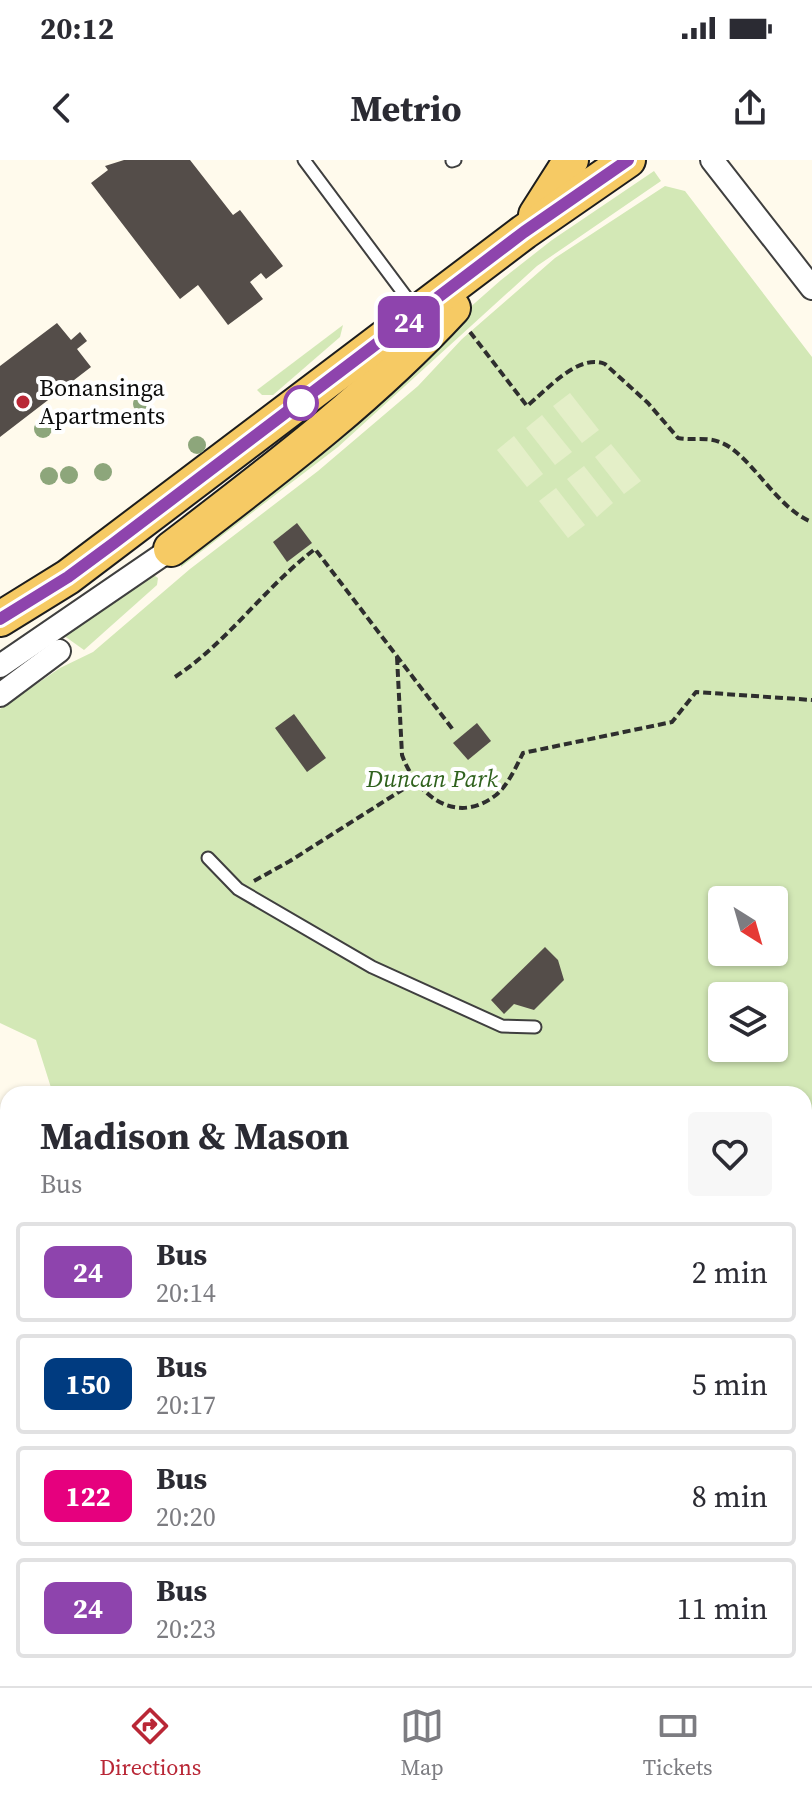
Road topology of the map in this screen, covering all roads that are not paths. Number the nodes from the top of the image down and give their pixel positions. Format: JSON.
{"nodes":[{"id":1,"x":304,"y":160,"type":"edge"},
{"id":2,"x":571,"y":160,"type":"edge"},
{"id":3,"x":628,"y":160,"type":"edge"},
{"id":4,"x":712,"y":160,"type":"edge"},
{"id":5,"x":524,"y":232,"type":"junction"},
{"id":6,"x":812,"y":288,"type":"edge"},
{"id":7,"x":419,"y":314,"type":"junction"},
{"id":8,"x":171,"y":549,"type":"joint"},
{"id":9,"x":0,"y":619,"type":"edge"},
{"id":10,"x":59,"y":651,"type":"dead end"},
{"id":11,"x":0,"y":666,"type":"edge"},
{"id":12,"x":0,"y":695,"type":"edge"},
{"id":13,"x":208,"y":858,"type":"dead end"},
{"id":14,"x":535,"y":1027,"type":"dead end"}],
"edges":[{"from":1,"to":7,"type":"lane"},
{"from":2,"to":5,"type":"main road"},
{"from":3,"to":5,"type":"main road"},
{"from":4,"to":6,"type":"street"},
{"from":5,"to":7,"type":"main road"},
{"from":5,"to":8,"type":"main road"},
{"from":7,"to":9,"type":"main road"},
{"from":8,"to":11,"type":"street"},
{"from":10,"to":12,"type":"street"},
{"from":13,"to":14,"type":"lane"}]}
